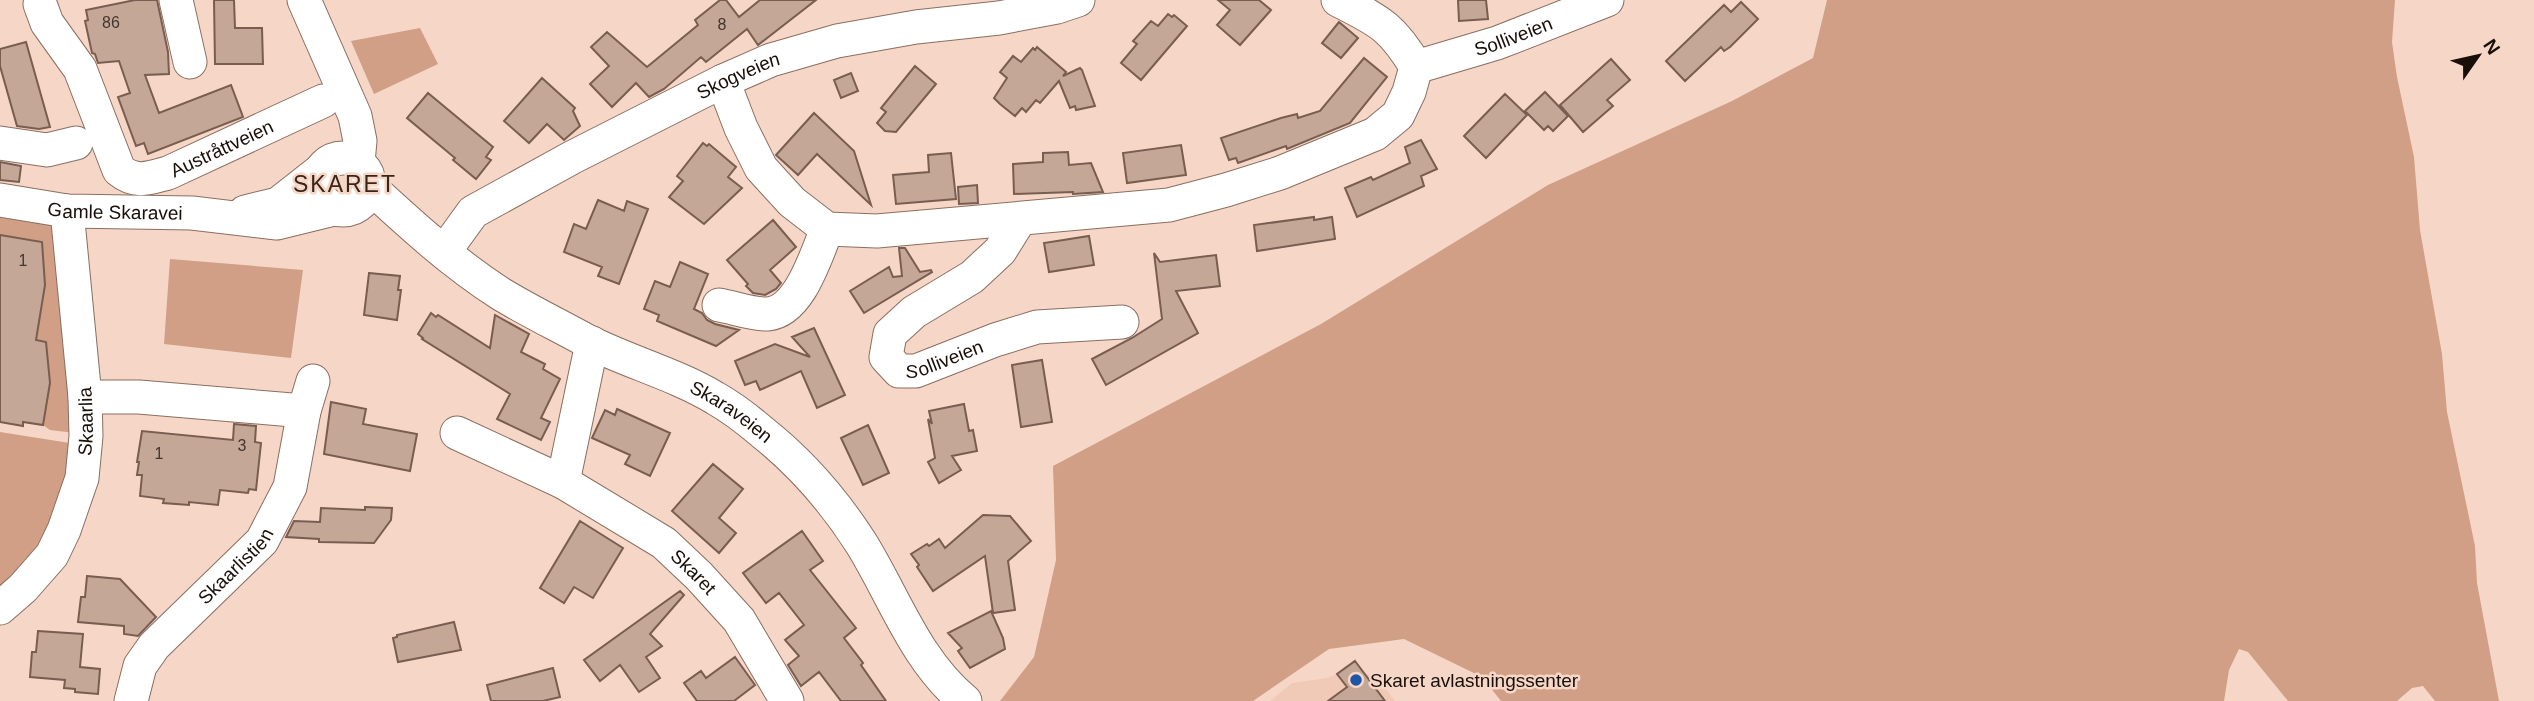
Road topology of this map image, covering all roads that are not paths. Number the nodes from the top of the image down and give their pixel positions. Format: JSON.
{"nodes":[{"id":1,"x":176,"y":0,"type":"edge"},
{"id":2,"x":304,"y":0,"type":"edge"},
{"id":3,"x":1078,"y":0,"type":"edge"},
{"id":4,"x":1338,"y":0,"type":"edge"},
{"id":5,"x":1607,"y":0,"type":"edge"},
{"id":6,"x":45,"y":1,"type":"edge"},
{"id":7,"x":190,"y":62,"type":"dead end"},
{"id":8,"x":1416,"y":67,"type":"junction"},
{"id":9,"x":723,"y":81,"type":"junction"},
{"id":10,"x":333,"y":97,"type":"junction"},
{"id":11,"x":0,"y":143,"type":"edge"},
{"id":12,"x":76,"y":143,"type":"dead end"},
{"id":13,"x":119,"y":170,"type":"joint"},
{"id":14,"x":343,"y":183,"type":"junction"},
{"id":15,"x":0,"y":200,"type":"edge"},
{"id":16,"x":67,"y":211,"type":"junction"},
{"id":17,"x":1020,"y":219,"type":"junction"},
{"id":18,"x":827,"y":229,"type":"junction"},
{"id":19,"x":444,"y":253,"type":"junction"},
{"id":20,"x":719,"y":305,"type":"dead end"},
{"id":21,"x":1122,"y":322,"type":"dead end"},
{"id":22,"x":592,"y":343,"type":"junction"},
{"id":23,"x":85,"y":397,"type":"junction"},
{"id":24,"x":457,"y":433,"type":"dead end"},
{"id":25,"x":563,"y":482,"type":"junction"},
{"id":26,"x":0,"y":608,"type":"edge"},
{"id":27,"x":130,"y":701,"type":"edge"},
{"id":28,"x":788,"y":701,"type":"edge"},
{"id":29,"x":965,"y":701,"type":"edge"}],
"edges":[{"from":1,"to":7,"type":"street"},
{"from":2,"to":10,"type":"street"},
{"from":3,"to":9,"type":"street","name":"Skogveien"},
{"from":4,"to":8,"type":"street"},
{"from":5,"to":8,"type":"street","name":"Solliveien"},
{"from":6,"to":13,"type":"street","name":"Gamle Skaravei"},
{"from":8,"to":17,"type":"street"},
{"from":9,"to":18,"type":"street"},
{"from":9,"to":19,"type":"street","name":"Skogveien"},
{"from":10,"to":13,"type":"street","name":"Austråttveien"},
{"from":10,"to":14,"type":"street"},
{"from":11,"to":12,"type":"street"},
{"from":14,"to":16,"type":"street","name":"Gamle Skaravei"},
{"from":14,"to":19,"type":"street","name":"Skaraveien"},
{"from":15,"to":16,"type":"street","name":"Gamle Skaravei"},
{"from":16,"to":23,"type":"street","name":"Skaarlia"},
{"from":17,"to":18,"type":"street"},
{"from":17,"to":21,"type":"street","name":"Solliveien"},
{"from":18,"to":20,"type":"street"},
{"from":19,"to":22,"type":"street","name":"Skaraveien"},
{"from":22,"to":25,"type":"street"},
{"from":22,"to":29,"type":"street","name":"Skaraveien"},
{"from":23,"to":26,"type":"street","name":"Skaarlia"},
{"from":23,"to":27,"type":"street","name":"Skaarlistien"},
{"from":24,"to":25,"type":"street","name":"Skaret"},
{"from":25,"to":28,"type":"street","name":"Skaret"}]}
